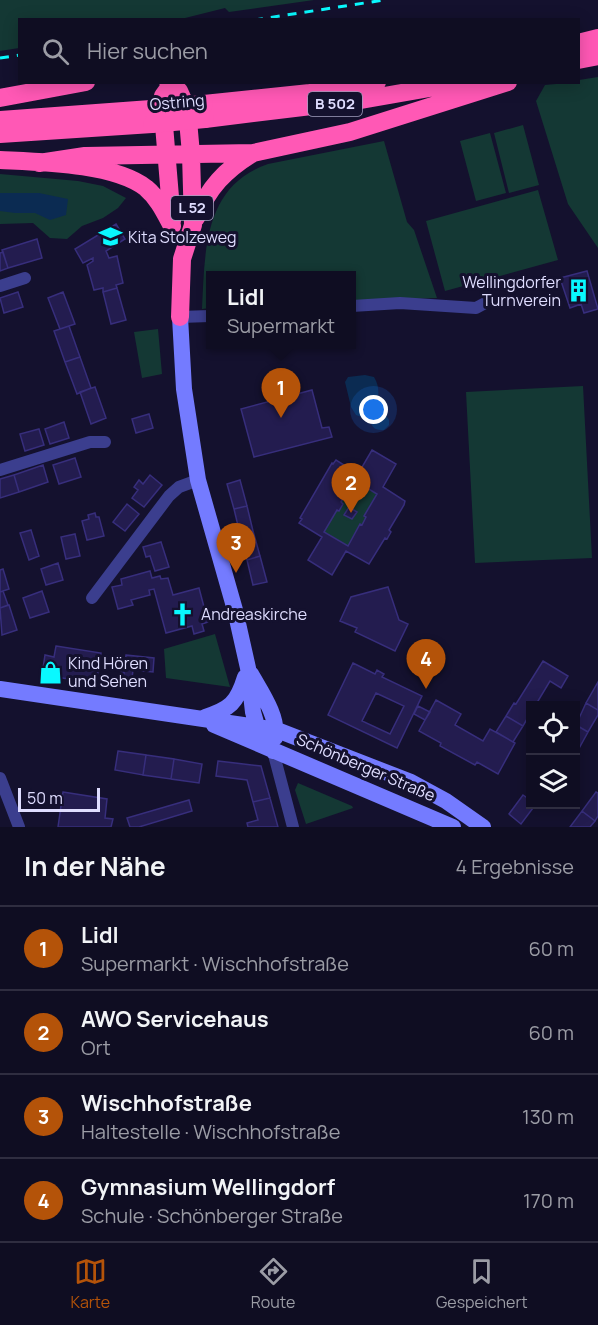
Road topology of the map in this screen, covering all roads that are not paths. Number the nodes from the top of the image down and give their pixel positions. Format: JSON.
{"nodes":[{"id":1,"x":598,"y":39,"type":"edge"},
{"id":2,"x":580,"y":43,"type":"edge"},
{"id":3,"x":598,"y":56,"type":"edge"},
{"id":4,"x":580,"y":60,"type":"edge"},
{"id":5,"x":75,"y":84,"type":"edge"},
{"id":6,"x":170,"y":84,"type":"edge"},
{"id":7,"x":172,"y":84,"type":"edge"},
{"id":8,"x":365,"y":84,"type":"edge"},
{"id":9,"x":453,"y":84,"type":"edge"},
{"id":10,"x":502,"y":84,"type":"edge"},
{"id":11,"x":0,"y":98,"type":"edge"},
{"id":12,"x":204,"y":111,"type":"junction"},
{"id":13,"x":152,"y":116,"type":"junction"},
{"id":14,"x":0,"y":120,"type":"edge"},
{"id":15,"x":0,"y":134,"type":"edge"},
{"id":16,"x":253,"y":153,"type":"junction"},
{"id":17,"x":191,"y":154,"type":"junction"},
{"id":18,"x":167,"y":155,"type":"junction"},
{"id":19,"x":0,"y":160,"type":"edge"},
{"id":20,"x":39,"y":163,"type":"junction"},
{"id":21,"x":193,"y":225,"type":"junction"},
{"id":22,"x":172,"y":226,"type":"junction"},
{"id":23,"x":182,"y":260,"type":"junction"},
{"id":24,"x":24,"y":278,"type":"dead end"},
{"id":25,"x":0,"y":286,"type":"edge"},
{"id":26,"x":487,"y":302,"type":"dead end"},
{"id":27,"x":356,"y":306,"type":"edge"},
{"id":28,"x":206,"y":316,"type":"edge"},
{"id":29,"x":180,"y":317,"type":"junction"},
{"id":30,"x":105,"y":442,"type":"dead end"},
{"id":31,"x":0,"y":470,"type":"edge"},
{"id":32,"x":198,"y":480,"type":"junction"},
{"id":33,"x":92,"y":598,"type":"dead end"},
{"id":34,"x":248,"y":668,"type":"junction"},
{"id":35,"x":0,"y":689,"type":"edge"},
{"id":36,"x":199,"y":719,"type":"junction"},
{"id":37,"x":257,"y":726,"type":"junction"},
{"id":38,"x":277,"y":730,"type":"junction"},
{"id":39,"x":273,"y":751,"type":"junction"},
{"id":40,"x":0,"y":778,"type":"edge"},
{"id":41,"x":5,"y":805,"type":"edge"},
{"id":42,"x":19,"y":827,"type":"edge"},
{"id":43,"x":293,"y":827,"type":"edge"},
{"id":44,"x":453,"y":827,"type":"edge"},
{"id":45,"x":483,"y":827,"type":"edge"}],
"edges":[{"from":1,"to":2,"type":"highway"},
{"from":3,"to":4,"type":"highway"},
{"from":5,"to":11,"type":"highway"},
{"from":6,"to":18,"type":"highway","number":"L 52"},
{"from":7,"to":17,"type":"highway","number":"L 52"},
{"from":8,"to":12,"type":"highway","name":"Ostring","number":"B 502"},
{"from":9,"to":12,"type":"highway","name":"Ostring","number":"B 502"},
{"from":10,"to":16,"type":"highway"},
{"from":12,"to":13,"type":"highway","name":"Ostring","number":"B 502","bridge":true},
{"from":13,"to":14,"type":"highway","name":"Ostring","number":"B 502"},
{"from":13,"to":15,"type":"highway","name":"Ostring","number":"B 502"},
{"from":16,"to":17,"type":"highway"},
{"from":16,"to":21,"type":"highway"},
{"from":17,"to":18,"type":"highway"},
{"from":17,"to":21,"type":"highway","number":"L 52"},
{"from":18,"to":20,"type":"highway"},
{"from":18,"to":22,"type":"highway","number":"L 52"},
{"from":19,"to":20,"type":"highway"},
{"from":20,"to":22,"type":"highway"},
{"from":21,"to":23,"type":"highway","number":"L 52"},
{"from":22,"to":23,"type":"highway"},
{"from":23,"to":29,"type":"highway","number":"L 52"},
{"from":24,"to":25,"type":"street"},
{"from":26,"to":27,"type":"street"},
{"from":28,"to":29,"type":"street"},
{"from":29,"to":32,"type":"main road","number":"L 52"},
{"from":30,"to":31,"type":"street"},
{"from":32,"to":33,"type":"street"},
{"from":32,"to":34,"type":"main road","number":"L 52"},
{"from":34,"to":36,"type":"main road","name":"Schönberger Straße"},
{"from":34,"to":37,"type":"main road","number":"L 52"},
{"from":34,"to":38,"type":"main road","name":"Schönberger Straße","number":"L 52"},
{"from":35,"to":36,"type":"main road","name":"Schönberger Straße"},
{"from":36,"to":37,"type":"main road","name":"Schönberger Straße"},
{"from":36,"to":39,"type":"main road","name":"Schönberger Straße"},
{"from":37,"to":38,"type":"main road","name":"Schönberger Straße"},
{"from":37,"to":39,"type":"main road","number":"L 52"},
{"from":38,"to":39,"type":"main road","name":"Schönberger Straße"},
{"from":38,"to":45,"type":"main road","name":"Schönberger Straße"},
{"from":39,"to":43,"type":"street"},
{"from":39,"to":44,"type":"main road","name":"Schönberger Straße"},
{"from":40,"to":41,"type":"street"},
{"from":41,"to":42,"type":"street"}]}
